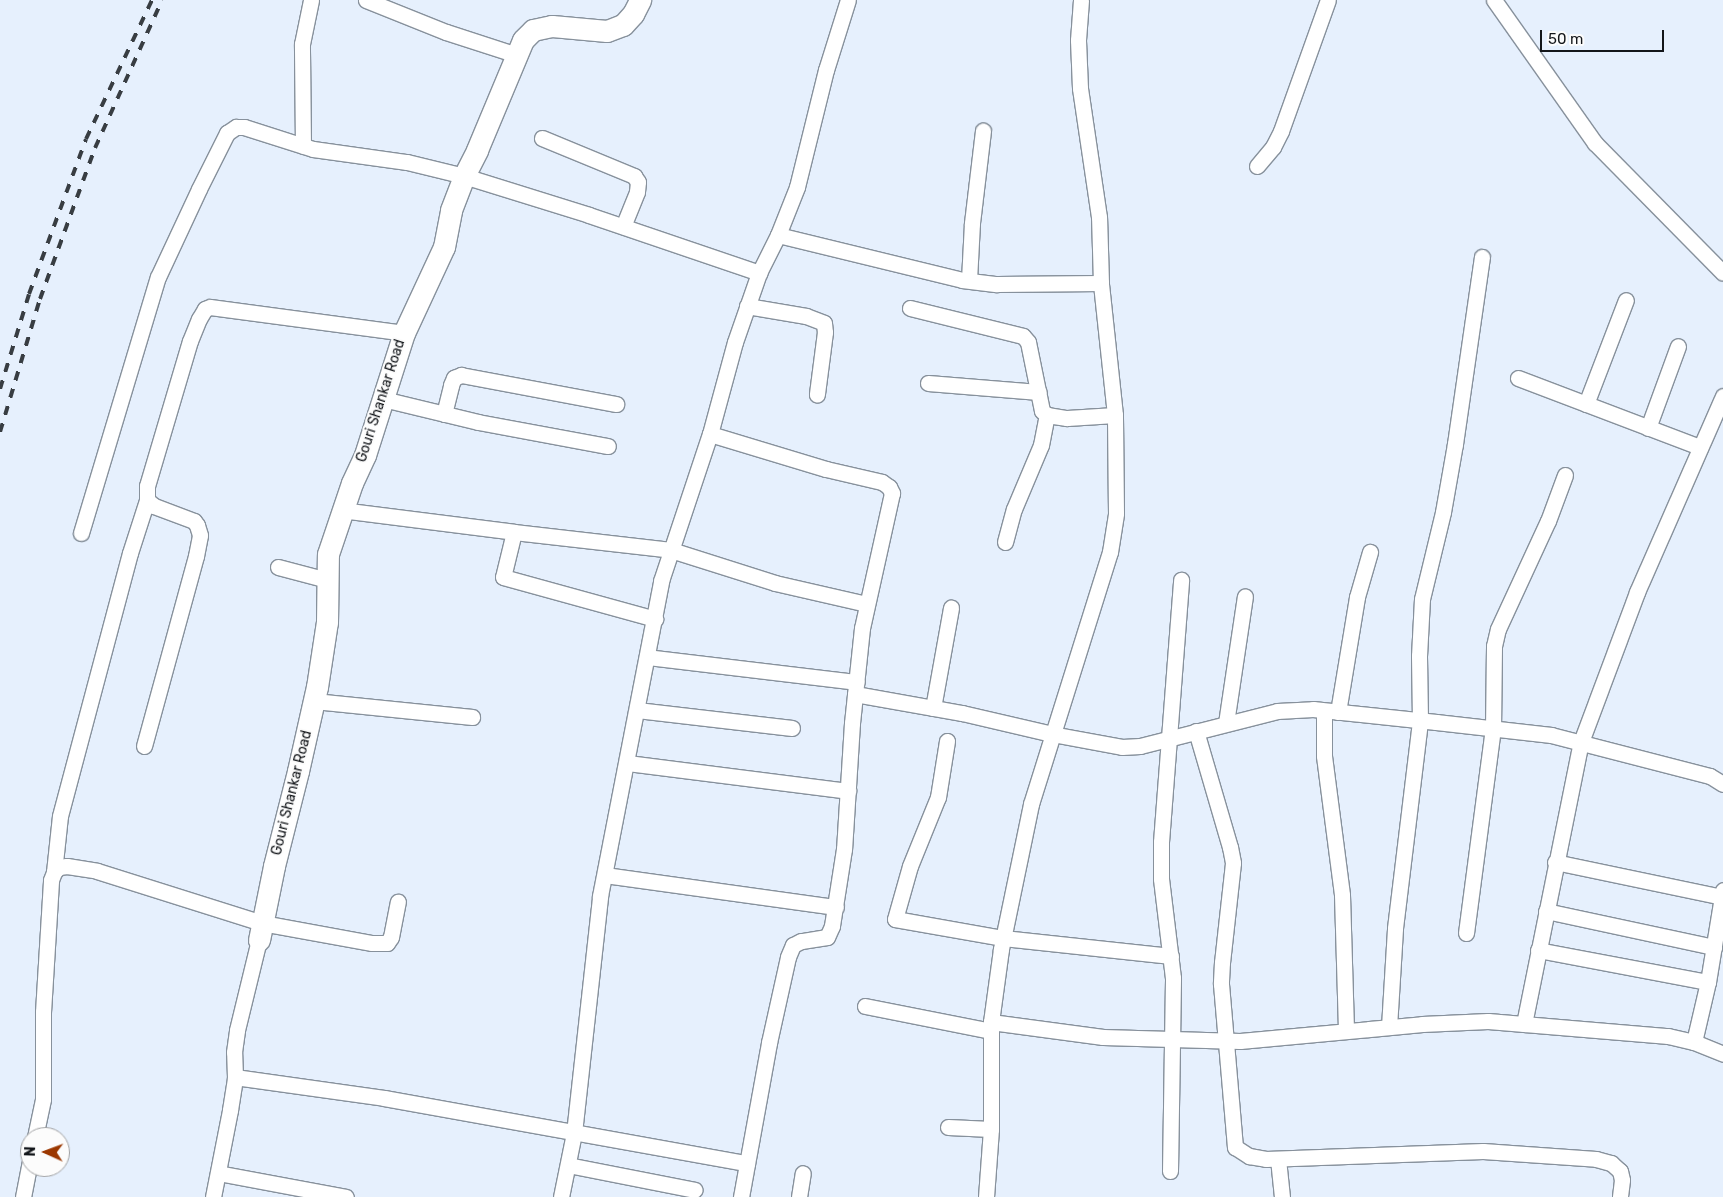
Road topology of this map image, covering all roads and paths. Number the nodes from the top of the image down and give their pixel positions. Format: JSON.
{"nodes":[{"id":1,"x":311,"y":0,"type":"edge"},
{"id":2,"x":366,"y":0,"type":"edge"},
{"id":3,"x":640,"y":0,"type":"edge"},
{"id":4,"x":848,"y":0,"type":"edge"},
{"id":5,"x":1081,"y":0,"type":"edge"},
{"id":6,"x":1328,"y":0,"type":"edge"},
{"id":7,"x":1494,"y":0,"type":"edge"},
{"id":8,"x":517,"y":55,"type":"junction"},
{"id":9,"x":984,"y":131,"type":"dead end"},
{"id":10,"x":542,"y":138,"type":"dead end"},
{"id":11,"x":303,"y":146,"type":"junction"},
{"id":12,"x":1257,"y":166,"type":"dead end"},
{"id":13,"x":464,"y":176,"type":"junction"},
{"id":14,"x":622,"y":226,"type":"junction"},
{"id":15,"x":778,"y":235,"type":"junction"},
{"id":16,"x":1482,"y":257,"type":"dead end"},
{"id":17,"x":759,"y":273,"type":"junction"},
{"id":18,"x":1723,"y":273,"type":"edge"},
{"id":19,"x":969,"y":280,"type":"junction"},
{"id":20,"x":1101,"y":283,"type":"junction"},
{"id":21,"x":1626,"y":300,"type":"dead end"},
{"id":22,"x":747,"y":306,"type":"junction"},
{"id":23,"x":910,"y":308,"type":"dead end"},
{"id":24,"x":404,"y":333,"type":"junction"},
{"id":25,"x":1678,"y":346,"type":"dead end"},
{"id":26,"x":1518,"y":378,"type":"dead end"},
{"id":27,"x":928,"y":383,"type":"dead end"},
{"id":28,"x":1039,"y":392,"type":"junction"},
{"id":29,"x":817,"y":394,"type":"dead end"},
{"id":30,"x":1723,"y":396,"type":"edge"},
{"id":31,"x":383,"y":399,"type":"junction"},
{"id":32,"x":616,"y":404,"type":"dead end"},
{"id":33,"x":1586,"y":404,"type":"junction"},
{"id":34,"x":444,"y":414,"type":"junction"},
{"id":35,"x":1115,"y":414,"type":"junction"},
{"id":36,"x":1047,"y":415,"type":"junction"},
{"id":37,"x":1648,"y":428,"type":"junction"},
{"id":38,"x":710,"y":434,"type":"junction"},
{"id":39,"x":608,"y":446,"type":"dead end"},
{"id":40,"x":1700,"y":447,"type":"junction"},
{"id":41,"x":1565,"y":475,"type":"dead end"},
{"id":42,"x":147,"y":500,"type":"junction"},
{"id":43,"x":342,"y":510,"type":"junction"},
{"id":44,"x":514,"y":532,"type":"junction"},
{"id":45,"x":81,"y":533,"type":"dead end"},
{"id":46,"x":1005,"y":542,"type":"dead end"},
{"id":47,"x":672,"y":550,"type":"junction"},
{"id":48,"x":1370,"y":552,"type":"dead end"},
{"id":49,"x":278,"y":567,"type":"dead end"},
{"id":50,"x":327,"y":580,"type":"junction"},
{"id":51,"x":1180,"y":580,"type":"dead end"},
{"id":52,"x":1245,"y":596,"type":"dead end"},
{"id":53,"x":867,"y":604,"type":"junction"},
{"id":54,"x":951,"y":608,"type":"dead end"},
{"id":55,"x":654,"y":619,"type":"junction"},
{"id":56,"x":648,"y":657,"type":"junction"},
{"id":57,"x":856,"y":688,"type":"junction"},
{"id":58,"x":314,"y":701,"type":"junction"},
{"id":59,"x":933,"y":708,"type":"junction"},
{"id":60,"x":637,"y":710,"type":"junction"},
{"id":61,"x":1331,"y":711,"type":"junction"},
{"id":62,"x":472,"y":717,"type":"dead end"},
{"id":63,"x":1420,"y":720,"type":"junction"},
{"id":64,"x":1226,"y":723,"type":"junction"},
{"id":65,"x":792,"y":728,"type":"dead end"},
{"id":66,"x":1493,"y":729,"type":"junction"},
{"id":67,"x":1196,"y":731,"type":"junction"},
{"id":68,"x":1052,"y":734,"type":"junction"},
{"id":69,"x":1167,"y":739,"type":"junction"},
{"id":70,"x":947,"y":741,"type":"dead end"},
{"id":71,"x":1581,"y":742,"type":"junction"},
{"id":72,"x":144,"y":746,"type":"dead end"},
{"id":73,"x":627,"y":763,"type":"junction"},
{"id":74,"x":1723,"y":784,"type":"edge"},
{"id":75,"x":848,"y":791,"type":"junction"},
{"id":76,"x":1555,"y":862,"type":"junction"},
{"id":77,"x":54,"y":872,"type":"junction"},
{"id":78,"x":604,"y":875,"type":"junction"},
{"id":79,"x":1722,"y":894,"type":"edge"},
{"id":80,"x":398,"y":902,"type":"dead end"},
{"id":81,"x":836,"y":907,"type":"junction"},
{"id":82,"x":1546,"y":911,"type":"junction"},
{"id":83,"x":261,"y":931,"type":"junction"},
{"id":84,"x":1466,"y":933,"type":"dead end"},
{"id":85,"x":1003,"y":938,"type":"junction"},
{"id":86,"x":1714,"y":947,"type":"junction"},
{"id":87,"x":1538,"y":950,"type":"junction"},
{"id":88,"x":1171,"y":956,"type":"junction"},
{"id":89,"x":1708,"y":982,"type":"junction"},
{"id":90,"x":865,"y":1006,"type":"dead end"},
{"id":91,"x":1524,"y":1024,"type":"junction"},
{"id":92,"x":991,"y":1026,"type":"junction"},
{"id":93,"x":1390,"y":1027,"type":"junction"},
{"id":94,"x":1346,"y":1031,"type":"junction"},
{"id":95,"x":1174,"y":1039,"type":"junction"},
{"id":96,"x":1226,"y":1041,"type":"junction"},
{"id":97,"x":1694,"y":1042,"type":"junction"},
{"id":98,"x":1723,"y":1054,"type":"edge"},
{"id":99,"x":235,"y":1077,"type":"junction"},
{"id":100,"x":37,"y":1127,"type":"edge"},
{"id":101,"x":948,"y":1127,"type":"dead end"},
{"id":102,"x":991,"y":1129,"type":"junction"},
{"id":103,"x":574,"y":1132,"type":"junction"},
{"id":104,"x":1278,"y":1159,"type":"junction"},
{"id":105,"x":747,"y":1163,"type":"junction"},
{"id":106,"x":568,"y":1164,"type":"junction"},
{"id":107,"x":1170,"y":1171,"type":"dead end"},
{"id":108,"x":218,"y":1173,"type":"junction"},
{"id":109,"x":803,"y":1173,"type":"dead end"},
{"id":110,"x":27,"y":1177,"type":"edge"},
{"id":111,"x":695,"y":1190,"type":"dead end"},
{"id":112,"x":23,"y":1197,"type":"edge"},
{"id":113,"x":213,"y":1197,"type":"edge"},
{"id":114,"x":346,"y":1197,"type":"edge"},
{"id":115,"x":561,"y":1197,"type":"edge"},
{"id":116,"x":741,"y":1197,"type":"edge"},
{"id":117,"x":799,"y":1197,"type":"edge"},
{"id":118,"x":986,"y":1197,"type":"edge"},
{"id":119,"x":1282,"y":1197,"type":"edge"},
{"id":120,"x":1620,"y":1197,"type":"edge"}],
"edges":[{"from":1,"to":11,"type":"street"},
{"from":2,"to":8,"type":"street"},
{"from":3,"to":8,"type":"street","name":"Gouri Shankar Road"},
{"from":4,"to":15,"type":"street"},
{"from":5,"to":20,"type":"street"},
{"from":6,"to":12,"type":"street"},
{"from":7,"to":18,"type":"street"},
{"from":8,"to":13,"type":"street","name":"Gouri Shankar Road"},
{"from":9,"to":19,"type":"street"},
{"from":10,"to":14,"type":"street"},
{"from":11,"to":13,"type":"street"},
{"from":11,"to":45,"type":"street"},
{"from":13,"to":14,"type":"street"},
{"from":13,"to":24,"type":"street","name":"Gouri Shankar Road"},
{"from":14,"to":17,"type":"street"},
{"from":15,"to":17,"type":"street"},
{"from":15,"to":19,"type":"street"},
{"from":16,"to":63,"type":"street"},
{"from":17,"to":22,"type":"street"},
{"from":19,"to":20,"type":"street"},
{"from":20,"to":35,"type":"street"},
{"from":21,"to":33,"type":"street"},
{"from":22,"to":29,"type":"street"},
{"from":22,"to":38,"type":"street"},
{"from":23,"to":28,"type":"street"},
{"from":24,"to":31,"type":"street","name":"Gouri Shankar Road"},
{"from":24,"to":42,"type":"street"},
{"from":25,"to":37,"type":"street"},
{"from":26,"to":33,"type":"street"},
{"from":27,"to":28,"type":"street"},
{"from":28,"to":36,"type":"street"},
{"from":30,"to":40,"type":"street"},
{"from":31,"to":34,"type":"street"},
{"from":31,"to":43,"type":"street","name":"Gouri Shankar Road"},
{"from":32,"to":34,"type":"street"},
{"from":33,"to":37,"type":"street"},
{"from":34,"to":39,"type":"street"},
{"from":35,"to":36,"type":"street"},
{"from":35,"to":68,"type":"street"},
{"from":36,"to":46,"type":"street"},
{"from":37,"to":40,"type":"street"},
{"from":38,"to":47,"type":"street"},
{"from":38,"to":53,"type":"street"},
{"from":40,"to":71,"type":"street"},
{"from":41,"to":66,"type":"street"},
{"from":42,"to":72,"type":"street"},
{"from":42,"to":77,"type":"street"},
{"from":43,"to":44,"type":"street"},
{"from":43,"to":50,"type":"street","name":"Gouri Shankar Road"},
{"from":44,"to":47,"type":"street"},
{"from":44,"to":55,"type":"street"},
{"from":47,"to":53,"type":"street"},
{"from":47,"to":55,"type":"street"},
{"from":48,"to":61,"type":"street"},
{"from":49,"to":50,"type":"street"},
{"from":50,"to":58,"type":"street","name":"Gouri Shankar Road"},
{"from":51,"to":69,"type":"street"},
{"from":52,"to":64,"type":"street"},
{"from":53,"to":57,"type":"street"},
{"from":54,"to":59,"type":"street"},
{"from":55,"to":56,"type":"street"},
{"from":56,"to":57,"type":"street"},
{"from":56,"to":60,"type":"street"},
{"from":57,"to":59,"type":"street"},
{"from":57,"to":75,"type":"street"},
{"from":58,"to":62,"type":"street"},
{"from":58,"to":83,"type":"street","name":"Gouri Shankar Road"},
{"from":59,"to":68,"type":"street"},
{"from":60,"to":65,"type":"street"},
{"from":60,"to":73,"type":"street"},
{"from":61,"to":63,"type":"street"},
{"from":61,"to":64,"type":"street"},
{"from":61,"to":94,"type":"street"},
{"from":63,"to":66,"type":"street"},
{"from":63,"to":93,"type":"street"},
{"from":64,"to":67,"type":"street"},
{"from":66,"to":71,"type":"street"},
{"from":66,"to":84,"type":"street"},
{"from":67,"to":69,"type":"street"},
{"from":67,"to":96,"type":"street"},
{"from":68,"to":69,"type":"street"},
{"from":68,"to":85,"type":"street"},
{"from":69,"to":88,"type":"street"},
{"from":70,"to":85,"type":"street"},
{"from":71,"to":74,"type":"street"},
{"from":71,"to":76,"type":"street"},
{"from":73,"to":75,"type":"street"},
{"from":73,"to":78,"type":"street"},
{"from":75,"to":81,"type":"street"},
{"from":76,"to":79,"type":"street"},
{"from":76,"to":82,"type":"street"},
{"from":77,"to":83,"type":"street"},
{"from":77,"to":100,"type":"street"},
{"from":78,"to":81,"type":"street"},
{"from":78,"to":103,"type":"street"},
{"from":79,"to":86,"type":"street"},
{"from":80,"to":83,"type":"street"},
{"from":81,"to":105,"type":"street"},
{"from":82,"to":86,"type":"street"},
{"from":82,"to":87,"type":"street"},
{"from":83,"to":99,"type":"street"},
{"from":85,"to":88,"type":"street"},
{"from":85,"to":92,"type":"street"},
{"from":86,"to":89,"type":"street"},
{"from":87,"to":89,"type":"street"},
{"from":87,"to":91,"type":"street"},
{"from":88,"to":95,"type":"street"},
{"from":89,"to":97,"type":"street"},
{"from":90,"to":92,"type":"street"},
{"from":91,"to":93,"type":"street"},
{"from":91,"to":97,"type":"street"},
{"from":92,"to":95,"type":"street"},
{"from":92,"to":102,"type":"street"},
{"from":93,"to":94,"type":"street"},
{"from":94,"to":96,"type":"street"},
{"from":95,"to":96,"type":"street"},
{"from":95,"to":107,"type":"street"},
{"from":96,"to":104,"type":"street"},
{"from":97,"to":98,"type":"street"},
{"from":99,"to":103,"type":"street"},
{"from":99,"to":108,"type":"street"},
{"from":101,"to":102,"type":"street"},
{"from":102,"to":118,"type":"street"},
{"from":103,"to":105,"type":"street"},
{"from":103,"to":106,"type":"street"},
{"from":104,"to":119,"type":"street"},
{"from":104,"to":120,"type":"street"},
{"from":105,"to":116,"type":"street"},
{"from":106,"to":111,"type":"street"},
{"from":106,"to":115,"type":"street"},
{"from":108,"to":113,"type":"street"},
{"from":108,"to":114,"type":"street"},
{"from":109,"to":117,"type":"street"},
{"from":110,"to":112,"type":"street"}]}
